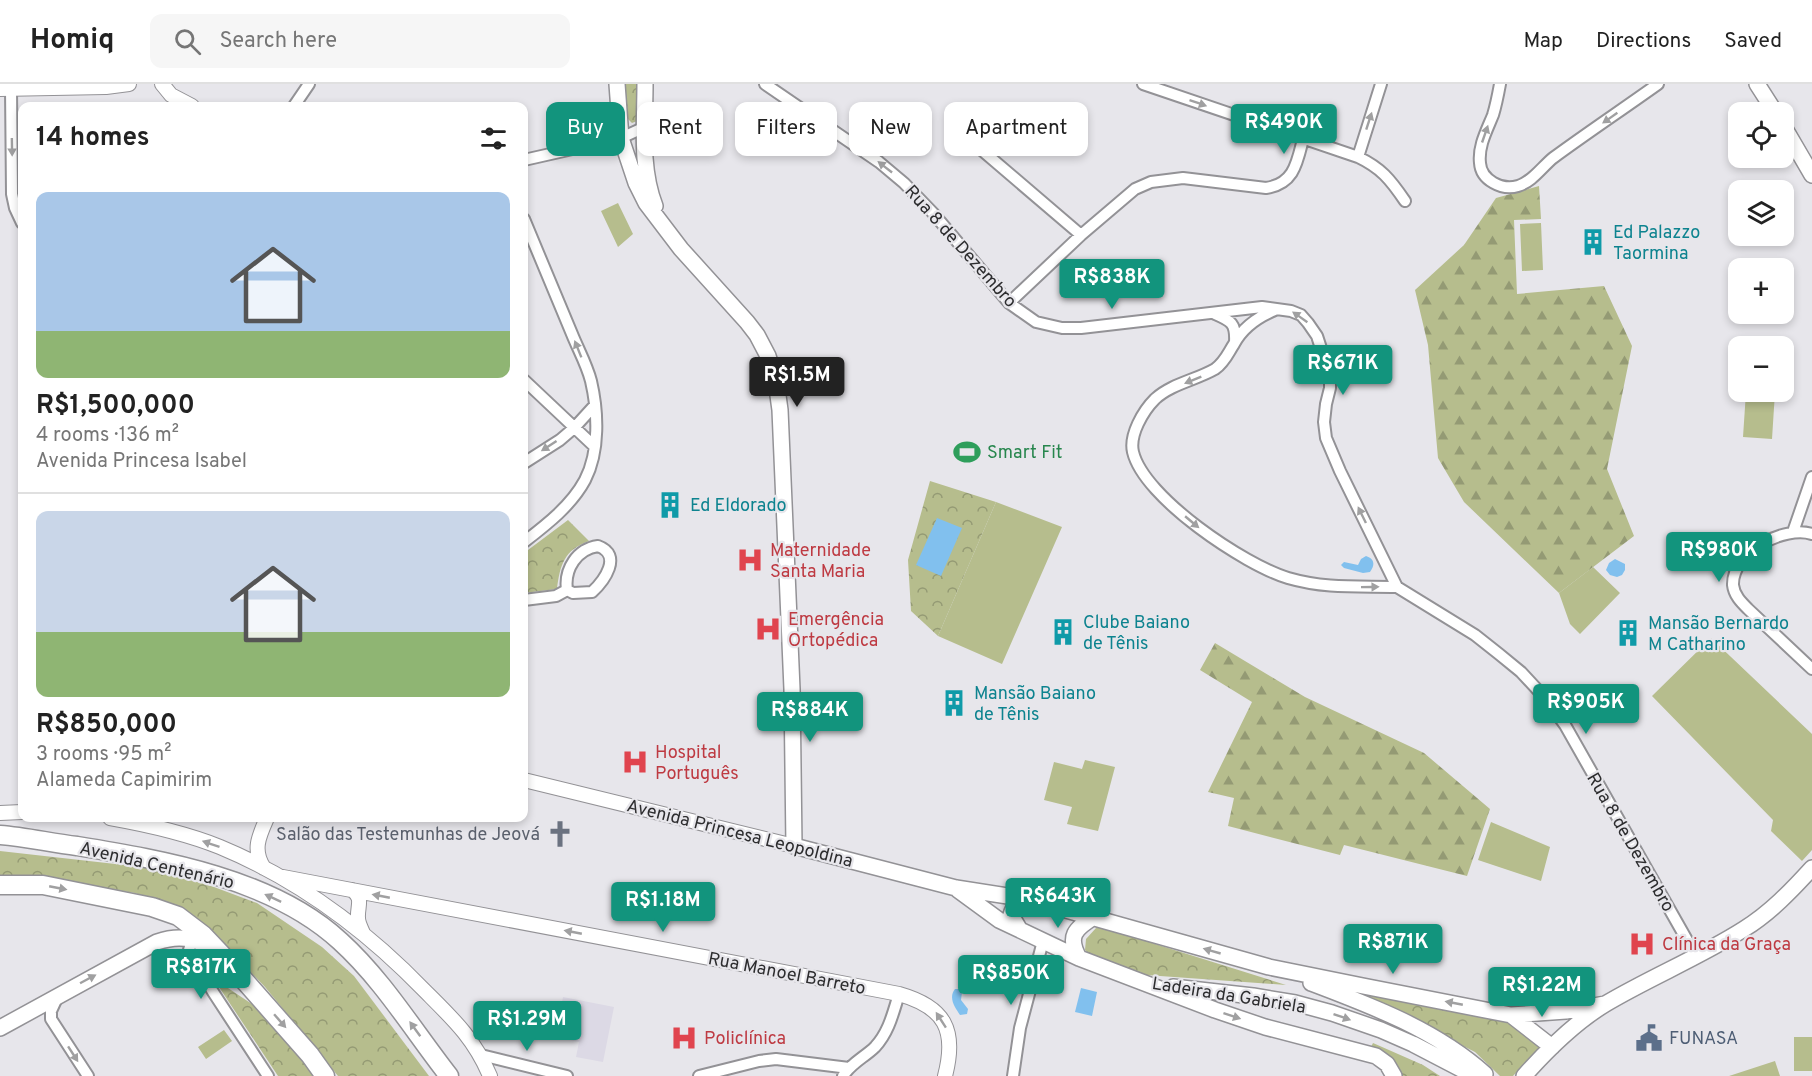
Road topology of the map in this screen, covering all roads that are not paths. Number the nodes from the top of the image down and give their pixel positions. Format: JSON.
{"nodes":[{"id":1,"x":129,"y":84,"type":"edge"},
{"id":2,"x":162,"y":84,"type":"edge"},
{"id":3,"x":309,"y":84,"type":"edge"},
{"id":4,"x":617,"y":84,"type":"edge"},
{"id":5,"x":645,"y":84,"type":"edge"},
{"id":6,"x":765,"y":84,"type":"edge"},
{"id":7,"x":1143,"y":84,"type":"edge"},
{"id":8,"x":1381,"y":84,"type":"edge"},
{"id":9,"x":1500,"y":84,"type":"edge"},
{"id":10,"x":1658,"y":84,"type":"edge"},
{"id":11,"x":1757,"y":84,"type":"edge"},
{"id":12,"x":5,"y":89,"type":"edge"},
{"id":13,"x":184,"y":102,"type":"edge"},
{"id":14,"x":297,"y":102,"type":"edge"},
{"id":15,"x":618,"y":102,"type":"edge"},
{"id":16,"x":645,"y":102,"type":"edge"},
{"id":17,"x":1769,"y":102,"type":"edge"},
{"id":18,"x":1303,"y":139,"type":"junction"},
{"id":19,"x":1794,"y":144,"type":"edge"},
{"id":20,"x":625,"y":150,"type":"edge"},
{"id":21,"x":546,"y":155,"type":"edge"},
{"id":22,"x":644,"y":156,"type":"edge"},
{"id":23,"x":989,"y":156,"type":"edge"},
{"id":24,"x":1358,"y":157,"type":"junction"},
{"id":25,"x":528,"y":159,"type":"edge"},
{"id":26,"x":1812,"y":175,"type":"edge"},
{"id":27,"x":1405,"y":201,"type":"dead end"},
{"id":28,"x":18,"y":211,"type":"edge"},
{"id":29,"x":664,"y":228,"type":"junction"},
{"id":30,"x":528,"y":229,"type":"edge"},
{"id":31,"x":1081,"y":235,"type":"junction"},
{"id":32,"x":1009,"y":303,"type":"junction"},
{"id":33,"x":1278,"y":309,"type":"junction"},
{"id":34,"x":1213,"y":313,"type":"junction"},
{"id":35,"x":1235,"y":342,"type":"junction"},
{"id":36,"x":528,"y":384,"type":"edge"},
{"id":37,"x":595,"y":405,"type":"junction"},
{"id":38,"x":574,"y":428,"type":"junction"},
{"id":39,"x":594,"y":446,"type":"junction"},
{"id":40,"x":528,"y":460,"type":"edge"},
{"id":41,"x":1812,"y":477,"type":"edge"},
{"id":42,"x":1793,"y":532,"type":"junction"},
{"id":43,"x":1812,"y":534,"type":"edge"},
{"id":44,"x":528,"y":539,"type":"edge"},
{"id":45,"x":1397,"y":587,"type":"junction"},
{"id":46,"x":567,"y":590,"type":"junction"},
{"id":47,"x":528,"y":600,"type":"edge"},
{"id":48,"x":1812,"y":669,"type":"edge"},
{"id":49,"x":528,"y":781,"type":"edge"},
{"id":50,"x":18,"y":812,"type":"edge"},
{"id":51,"x":0,"y":813,"type":"edge"},
{"id":52,"x":140,"y":822,"type":"edge"},
{"id":53,"x":265,"y":822,"type":"edge"},
{"id":54,"x":0,"y":835,"type":"edge"},
{"id":55,"x":794,"y":846,"type":"junction"},
{"id":56,"x":264,"y":868,"type":"junction"},
{"id":57,"x":1812,"y":868,"type":"edge"},
{"id":58,"x":283,"y":877,"type":"junction"},
{"id":59,"x":0,"y":885,"type":"edge"},
{"id":60,"x":956,"y":888,"type":"junction"},
{"id":61,"x":352,"y":890,"type":"junction"},
{"id":62,"x":1028,"y":899,"type":"junction"},
{"id":63,"x":1094,"y":917,"type":"junction"},
{"id":64,"x":1020,"y":930,"type":"junction"},
{"id":65,"x":363,"y":933,"type":"junction"},
{"id":66,"x":1043,"y":941,"type":"junction"},
{"id":67,"x":202,"y":943,"type":"junction"},
{"id":68,"x":221,"y":954,"type":"junction"},
{"id":69,"x":1696,"y":956,"type":"junction"},
{"id":70,"x":1079,"y":958,"type":"junction"},
{"id":71,"x":1269,"y":967,"type":"junction"},
{"id":72,"x":1140,"y":981,"type":"junction"},
{"id":73,"x":899,"y":994,"type":"junction"},
{"id":74,"x":59,"y":996,"type":"junction"},
{"id":75,"x":1605,"y":1004,"type":"junction"},
{"id":76,"x":1511,"y":1015,"type":"junction"},
{"id":77,"x":0,"y":1028,"type":"edge"},
{"id":78,"x":1552,"y":1047,"type":"junction"},
{"id":79,"x":481,"y":1055,"type":"junction"},
{"id":80,"x":846,"y":1072,"type":"edge"},
{"id":81,"x":1526,"y":1074,"type":"edge"},
{"id":82,"x":88,"y":1076,"type":"edge"},
{"id":83,"x":268,"y":1076,"type":"edge"},
{"id":84,"x":325,"y":1076,"type":"edge"},
{"id":85,"x":449,"y":1076,"type":"edge"},
{"id":86,"x":490,"y":1076,"type":"edge"},
{"id":87,"x":567,"y":1076,"type":"edge"},
{"id":88,"x":699,"y":1076,"type":"edge"},
{"id":89,"x":945,"y":1076,"type":"edge"},
{"id":90,"x":1012,"y":1076,"type":"edge"},
{"id":91,"x":1394,"y":1076,"type":"edge"},
{"id":92,"x":1486,"y":1076,"type":"edge"}],
"edges":[{"from":1,"to":12,"type":"street"},
{"from":2,"to":13,"type":"street"},
{"from":3,"to":14,"type":"street"},
{"from":4,"to":15,"type":"main road"},
{"from":5,"to":16,"type":"main road"},
{"from":32,"to":6,"type":"street","name":"Rua 8 de Dezembro","one_way":true},
{"from":7,"to":18,"type":"street","one_way":true},
{"from":24,"to":8,"type":"street","one_way":true},
{"from":10,"to":9,"type":"street","one_way":true},
{"from":11,"to":17,"type":"main road"},
{"from":12,"to":28,"type":"street","one_way":true},
{"from":18,"to":24,"type":"street"},
{"from":18,"to":31,"type":"street"},
{"from":19,"to":26,"type":"main road"},
{"from":20,"to":29,"type":"main road"},
{"from":21,"to":25,"type":"street"},
{"from":22,"to":29,"type":"main road"},
{"from":23,"to":31,"type":"street"},
{"from":24,"to":27,"type":"street"},
{"from":29,"to":55,"type":"main road"},
{"from":37,"to":30,"type":"street","one_way":true},
{"from":31,"to":32,"type":"street"},
{"from":32,"to":34,"type":"street","name":"Rua 8 de Dezembro"},
{"from":33,"to":34,"type":"street","name":"Rua 8 de Dezembro"},
{"from":33,"to":35,"type":"street"},
{"from":45,"to":33,"type":"street","name":"Rua 8 de Dezembro","one_way":true},
{"from":34,"to":35,"type":"street"},
{"from":35,"to":45,"type":"street","one_way":true},
{"from":36,"to":38,"type":"street"},
{"from":37,"to":38,"type":"street"},
{"from":37,"to":39,"type":"street"},
{"from":38,"to":39,"type":"street"},
{"from":38,"to":40,"type":"street","one_way":true},
{"from":39,"to":44,"type":"street"},
{"from":41,"to":42,"type":"street"},
{"from":42,"to":43,"type":"street"},
{"from":42,"to":48,"type":"street"},
{"from":45,"to":69,"type":"street","name":"Rua 8 de Dezembro"},
{"from":46,"to":46,"type":"street"},
{"from":46,"to":47,"type":"street"},
{"from":49,"to":55,"type":"street","name":"Avenida Princesa Leopoldina"},
{"from":50,"to":51,"type":"street"},
{"from":56,"to":52,"type":"street","name":"Avenida Centenário","one_way":true},
{"from":53,"to":56,"type":"street"},
{"from":85,"to":54,"type":"main road","name":"Avenida Centenário","one_way":true},
{"from":55,"to":60,"type":"main road","name":"Avenida Princesa Leopoldina"},
{"from":56,"to":58,"type":"street","name":"Avenida Centenário"},
{"from":57,"to":69,"type":"main road"},
{"from":58,"to":61,"type":"street","name":"Rua Manoel Barreto"},
{"from":58,"to":65,"type":"street","name":"Avenida Centenário"},
{"from":59,"to":68,"type":"main road","one_way":true},
{"from":60,"to":62,"type":"main road","name":"Avenida Princesa Leopoldina"},
{"from":60,"to":64,"type":"main road","name":"Avenida Princesa Leopoldina"},
{"from":61,"to":65,"type":"street"},
{"from":73,"to":61,"type":"street","name":"Rua Manoel Barreto","one_way":true},
{"from":62,"to":63,"type":"main road","name":"Avenida Princesa Leopoldina"},
{"from":62,"to":64,"type":"main road"},
{"from":63,"to":70,"type":"main road"},
{"from":71,"to":63,"type":"main road","name":"Avenida Princesa Leopoldina","one_way":true},
{"from":64,"to":66,"type":"main road","name":"Avenida Princesa Leopoldina"},
{"from":65,"to":79,"type":"street","name":"Avenida Centenário"},
{"from":66,"to":70,"type":"main road","name":"Avenida Princesa Leopoldina"},
{"from":66,"to":90,"type":"street"},
{"from":67,"to":68,"type":"main road"},
{"from":74,"to":67,"type":"main road","one_way":true},
{"from":67,"to":83,"type":"street"},
{"from":68,"to":84,"type":"main road","one_way":true},
{"from":69,"to":75,"type":"main road"},
{"from":70,"to":72,"type":"main road","name":"Avenida Princesa Leopoldina"},
{"from":76,"to":71,"type":"main road","name":"Avenida Princesa Leopoldina","one_way":true},
{"from":71,"to":92,"type":"main road","name":"Ladeira da Gabriela"},
{"from":72,"to":91,"type":"main road","name":"Avenida Princesa Leopoldina","one_way":true},
{"from":72,"to":92,"type":"main road","name":"Ladeira da Gabriela","one_way":true},
{"from":73,"to":80,"type":"street"},
{"from":89,"to":73,"type":"street","name":"Rua Manoel Barreto","one_way":true},
{"from":74,"to":77,"type":"main road"},
{"from":74,"to":82,"type":"street","one_way":true},
{"from":75,"to":76,"type":"main road","name":"Avenida Princesa Leopoldina"},
{"from":75,"to":78,"type":"main road"},
{"from":76,"to":78,"type":"main road"},
{"from":78,"to":81,"type":"main road"},
{"from":79,"to":86,"type":"street","name":"Avenida Centenário"},
{"from":79,"to":87,"type":"street"},
{"from":80,"to":88,"type":"street"}]}
